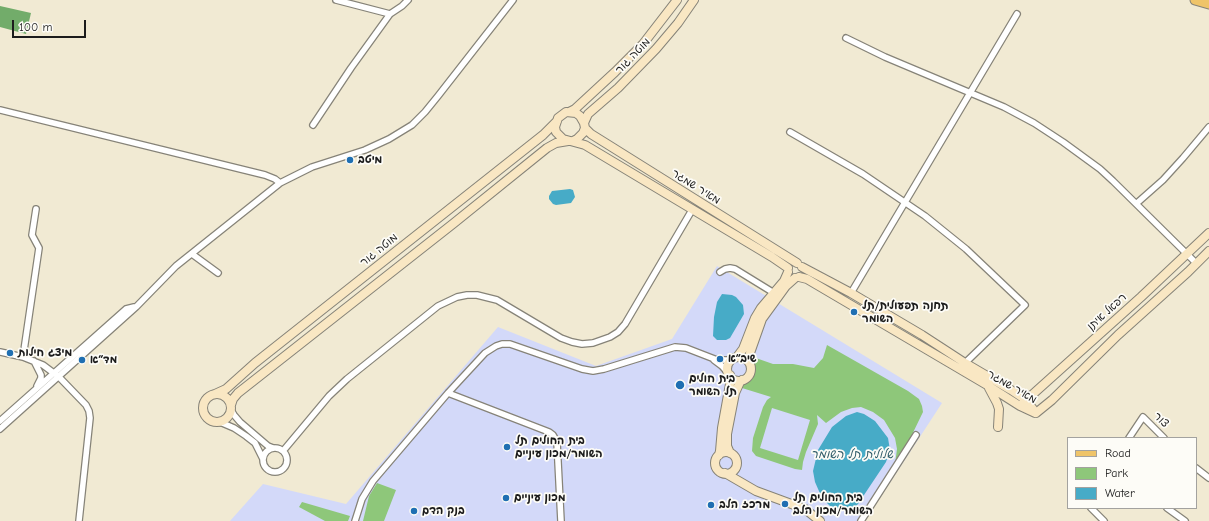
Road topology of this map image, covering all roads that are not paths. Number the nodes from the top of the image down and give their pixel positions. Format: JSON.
{"nodes":[{"id":1,"x":336,"y":0,"type":"edge"},
{"id":2,"x":408,"y":0,"type":"edge"},
{"id":3,"x":512,"y":0,"type":"edge"},
{"id":4,"x":677,"y":0,"type":"edge"},
{"id":5,"x":694,"y":0,"type":"edge"},
{"id":6,"x":1195,"y":0,"type":"edge"},
{"id":7,"x":1209,"y":4,"type":"edge"},
{"id":8,"x":390,"y":14,"type":"junction"},
{"id":9,"x":1017,"y":14,"type":"dead end"},
{"id":10,"x":846,"y":38,"type":"dead end"},
{"id":11,"x":970,"y":92,"type":"junction"},
{"id":12,"x":0,"y":110,"type":"edge"},
{"id":13,"x":569,"y":112,"type":"junction"},
{"id":14,"x":556,"y":121,"type":"junction"},
{"id":15,"x":313,"y":125,"type":"dead end"},
{"id":16,"x":584,"y":125,"type":"junction"},
{"id":17,"x":1209,"y":127,"type":"edge"},
{"id":18,"x":790,"y":132,"type":"dead end"},
{"id":19,"x":570,"y":141,"type":"junction"},
{"id":20,"x":280,"y":183,"type":"junction"},
{"id":21,"x":905,"y":202,"type":"junction"},
{"id":22,"x":1137,"y":203,"type":"junction"},
{"id":23,"x":36,"y":209,"type":"dead end"},
{"id":24,"x":692,"y":210,"type":"junction"},
{"id":25,"x":1209,"y":233,"type":"edge"},
{"id":26,"x":1209,"y":251,"type":"edge"},
{"id":27,"x":192,"y":254,"type":"junction"},
{"id":28,"x":1186,"y":254,"type":"junction"},
{"id":29,"x":1196,"y":263,"type":"junction"},
{"id":30,"x":799,"y":265,"type":"junction"},
{"id":31,"x":788,"y":270,"type":"junction"},
{"id":32,"x":720,"y":272,"type":"dead end"},
{"id":33,"x":218,"y":273,"type":"dead end"},
{"id":34,"x":797,"y":277,"type":"junction"},
{"id":35,"x":774,"y":293,"type":"junction"},
{"id":36,"x":851,"y":293,"type":"junction"},
{"id":37,"x":136,"y":307,"type":"junction"},
{"id":38,"x":922,"y":334,"type":"junction"},
{"id":39,"x":916,"y":344,"type":"junction"},
{"id":40,"x":0,"y":352,"type":"edge"},
{"id":41,"x":24,"y":357,"type":"junction"},
{"id":42,"x":712,"y":358,"type":"junction"},
{"id":43,"x":735,"y":358,"type":"junction"},
{"id":44,"x":34,"y":361,"type":"junction"},
{"id":45,"x":750,"y":363,"type":"junction"},
{"id":46,"x":966,"y":363,"type":"junction"},
{"id":47,"x":54,"y":373,"type":"junction"},
{"id":48,"x":729,"y":375,"type":"junction"},
{"id":49,"x":59,"y":377,"type":"junction"},
{"id":50,"x":742,"y":380,"type":"junction"},
{"id":51,"x":987,"y":385,"type":"junction"},
{"id":52,"x":36,"y":390,"type":"junction"},
{"id":53,"x":215,"y":394,"type":"junction"},
{"id":54,"x":448,"y":394,"type":"junction"},
{"id":55,"x":1026,"y":400,"type":"junction"},
{"id":56,"x":1020,"y":406,"type":"junction"},
{"id":57,"x":231,"y":407,"type":"junction"},
{"id":58,"x":1036,"y":414,"type":"junction"},
{"id":59,"x":0,"y":421,"type":"edge"},
{"id":60,"x":220,"y":422,"type":"junction"},
{"id":61,"x":998,"y":427,"type":"dead end"},
{"id":62,"x":0,"y":429,"type":"edge"},
{"id":63,"x":916,"y":435,"type":"dead end"},
{"id":64,"x":1130,"y":437,"type":"edge"},
{"id":65,"x":1163,"y":437,"type":"edge"},
{"id":66,"x":273,"y":448,"type":"junction"},
{"id":67,"x":283,"y":451,"type":"junction"},
{"id":68,"x":730,"y":453,"type":"junction"},
{"id":69,"x":719,"y":455,"type":"junction"},
{"id":70,"x":264,"y":459,"type":"junction"},
{"id":71,"x":736,"y":466,"type":"junction"},
{"id":72,"x":1197,"y":469,"type":"edge"},
{"id":73,"x":725,"y":473,"type":"junction"},
{"id":74,"x":1209,"y":478,"type":"edge"},
{"id":75,"x":743,"y":483,"type":"junction"},
{"id":76,"x":1092,"y":509,"type":"edge"},
{"id":77,"x":1168,"y":509,"type":"edge"},
{"id":78,"x":79,"y":521,"type":"edge"},
{"id":79,"x":355,"y":521,"type":"edge"},
{"id":80,"x":561,"y":521,"type":"edge"},
{"id":81,"x":820,"y":521,"type":"edge"},
{"id":82,"x":861,"y":521,"type":"edge"},
{"id":83,"x":1104,"y":521,"type":"edge"},
{"id":84,"x":1185,"y":521,"type":"edge"}],
"edges":[{"from":1,"to":8,"type":"street"},
{"from":2,"to":8,"type":"street"},
{"from":3,"to":20,"type":"street"},
{"from":4,"to":13,"type":"street","name":"מוטה גור"},
{"from":5,"to":16,"type":"street","name":"מוטה גור"},
{"from":6,"to":7,"type":"main road"},
{"from":8,"to":15,"type":"street"},
{"from":9,"to":11,"type":"street"},
{"from":10,"to":11,"type":"street"},
{"from":11,"to":21,"type":"street"},
{"from":11,"to":22,"type":"street"},
{"from":12,"to":20,"type":"street"},
{"from":13,"to":14,"type":"street"},
{"from":13,"to":16,"type":"street"},
{"from":14,"to":19,"type":"street"},
{"from":14,"to":53,"type":"street","name":"מוטה גור"},
{"from":16,"to":19,"type":"street"},
{"from":16,"to":30,"type":"street","name":"מאיר שמגר"},
{"from":17,"to":22,"type":"street"},
{"from":18,"to":21,"type":"street"},
{"from":19,"to":24,"type":"street","name":"מאיר שמגר"},
{"from":19,"to":57,"type":"street"},
{"from":20,"to":27,"type":"street"},
{"from":21,"to":36,"type":"street"},
{"from":21,"to":46,"type":"street"},
{"from":22,"to":28,"type":"street"},
{"from":23,"to":41,"type":"street"},
{"from":24,"to":31,"type":"street","name":"מאיר שמגר"},
{"from":24,"to":67,"type":"street"},
{"from":25,"to":28,"type":"street","name":"רפאל איתן"},
{"from":26,"to":29,"type":"street"},
{"from":27,"to":33,"type":"street"},
{"from":27,"to":37,"type":"street"},
{"from":28,"to":29,"type":"street"},
{"from":28,"to":55,"type":"street","name":"רפאל איתן"},
{"from":29,"to":58,"type":"street"},
{"from":30,"to":31,"type":"street"},
{"from":30,"to":34,"type":"street"},
{"from":30,"to":36,"type":"street","name":"מאיר שמגר"},
{"from":31,"to":34,"type":"street"},
{"from":31,"to":35,"type":"street"},
{"from":32,"to":35,"type":"street"},
{"from":34,"to":39,"type":"street","name":"מאיר שמגר"},
{"from":34,"to":45,"type":"street"},
{"from":35,"to":43,"type":"street"},
{"from":36,"to":38,"type":"street","name":"מאיר שמגר"},
{"from":37,"to":47,"type":"street"},
{"from":37,"to":49,"type":"street"},
{"from":38,"to":39,"type":"street"},
{"from":38,"to":46,"type":"street","name":"מאיר שמגר"},
{"from":39,"to":51,"type":"street","name":"מאיר שמגר"},
{"from":40,"to":41,"type":"street"},
{"from":41,"to":44,"type":"street"},
{"from":42,"to":43,"type":"street"},
{"from":42,"to":48,"type":"street"},
{"from":42,"to":54,"type":"street"},
{"from":43,"to":45,"type":"street"},
{"from":43,"to":48,"type":"street"},
{"from":44,"to":47,"type":"street"},
{"from":44,"to":52,"type":"street"},
{"from":45,"to":50,"type":"street"},
{"from":46,"to":55,"type":"street","name":"מאיר שמגר"},
{"from":47,"to":49,"type":"street"},
{"from":47,"to":52,"type":"street"},
{"from":48,"to":50,"type":"street"},
{"from":48,"to":69,"type":"street"},
{"from":49,"to":62,"type":"street"},
{"from":49,"to":78,"type":"street"},
{"from":50,"to":68,"type":"street"},
{"from":51,"to":56,"type":"street","name":"מאיר שמגר"},
{"from":51,"to":61,"type":"street"},
{"from":52,"to":59,"type":"street"},
{"from":53,"to":57,"type":"street"},
{"from":53,"to":60,"type":"street","name":"מוטה גור"},
{"from":54,"to":79,"type":"street"},
{"from":54,"to":80,"type":"street"},
{"from":55,"to":56,"type":"street","name":"רפאל איתן"},
{"from":55,"to":58,"type":"street","name":"מאיר שמגר"},
{"from":56,"to":58,"type":"street","name":"מאיר שמגר"},
{"from":57,"to":60,"type":"street"},
{"from":57,"to":66,"type":"street"},
{"from":60,"to":70,"type":"street"},
{"from":63,"to":82,"type":"street"},
{"from":64,"to":65,"type":"street","name":"צור"},
{"from":66,"to":67,"type":"street"},
{"from":66,"to":70,"type":"street"},
{"from":67,"to":70,"type":"street"},
{"from":68,"to":69,"type":"street"},
{"from":68,"to":71,"type":"street"},
{"from":69,"to":73,"type":"street"},
{"from":71,"to":73,"type":"street"},
{"from":71,"to":75,"type":"street"},
{"from":72,"to":74,"type":"street"},
{"from":73,"to":75,"type":"street"},
{"from":75,"to":81,"type":"street"},
{"from":76,"to":83,"type":"street"},
{"from":77,"to":84,"type":"street"}]}
